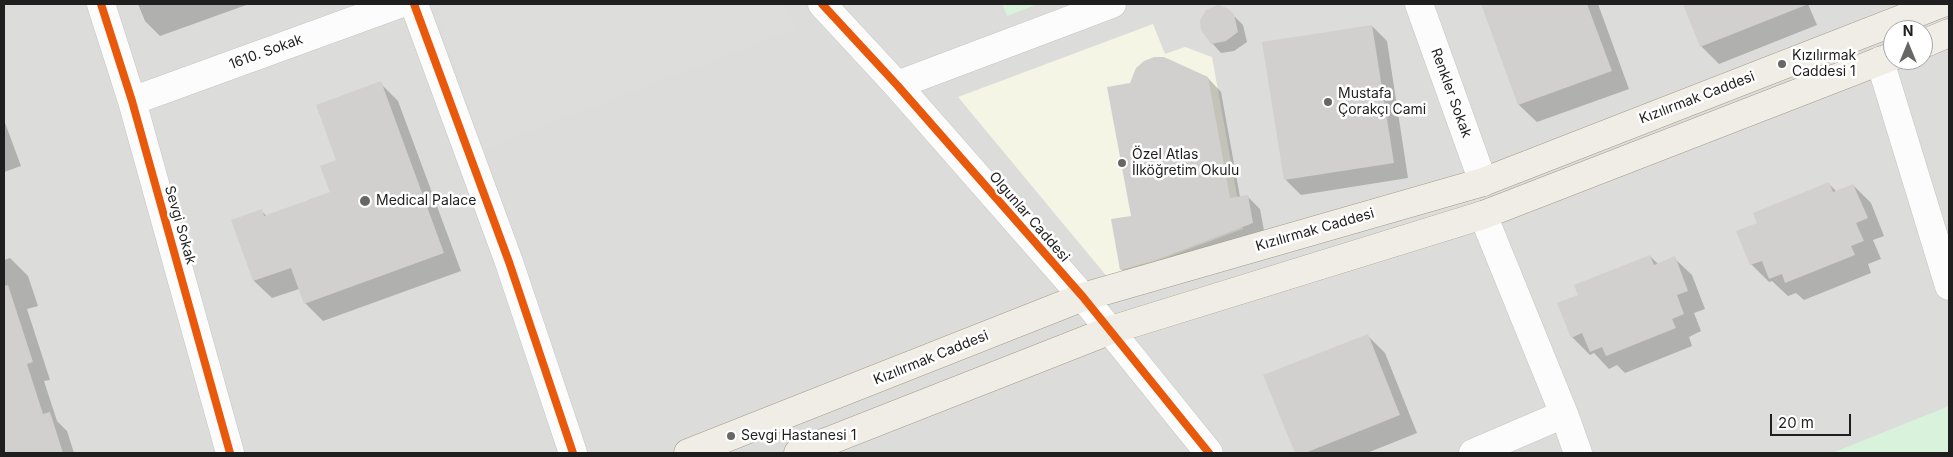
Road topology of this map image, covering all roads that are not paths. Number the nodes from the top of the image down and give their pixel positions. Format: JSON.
{"nodes":[{"id":1,"x":101,"y":4,"type":"edge"},
{"id":2,"x":399,"y":4,"type":"edge"},
{"id":3,"x":414,"y":4,"type":"edge"},
{"id":4,"x":822,"y":4,"type":"edge"},
{"id":5,"x":1112,"y":4,"type":"edge"},
{"id":6,"x":1419,"y":4,"type":"edge"},
{"id":7,"x":1940,"y":4,"type":"edge"},
{"id":8,"x":1949,"y":33,"type":"edge"},
{"id":9,"x":1933,"y":40,"type":"edge"},
{"id":10,"x":1883,"y":59,"type":"edge"},
{"id":11,"x":1889,"y":70,"type":"edge"},
{"id":12,"x":897,"y":85,"type":"junction"},
{"id":13,"x":132,"y":101,"type":"junction"},
{"id":14,"x":1483,"y":182,"type":"junction"},
{"id":15,"x":1483,"y":215,"type":"junction"},
{"id":16,"x":1949,"y":286,"type":"edge"},
{"id":17,"x":1083,"y":297,"type":"junction"},
{"id":18,"x":1111,"y":330,"type":"junction"},
{"id":19,"x":1564,"y":414,"type":"junction"},
{"id":20,"x":230,"y":453,"type":"edge"},
{"id":21,"x":573,"y":453,"type":"edge"},
{"id":22,"x":688,"y":453,"type":"edge"},
{"id":23,"x":798,"y":453,"type":"edge"},
{"id":24,"x":1209,"y":453,"type":"edge"},
{"id":25,"x":1473,"y":453,"type":"edge"},
{"id":26,"x":1578,"y":453,"type":"edge"}],
"edges":[{"from":1,"to":13,"type":"street","name":"Sevgi Sokak"},
{"from":2,"to":13,"type":"street","name":"1610. Sokak"},
{"from":3,"to":21,"type":"street"},
{"from":4,"to":12,"type":"street","name":"Olgunlar Caddesi"},
{"from":5,"to":12,"type":"street"},
{"from":6,"to":14,"type":"street","name":"Renkler Sokak"},
{"from":7,"to":14,"type":"main road","name":"Kızılırmak Caddesi"},
{"from":8,"to":9,"type":"main road"},
{"from":10,"to":15,"type":"main road"},
{"from":11,"to":16,"type":"street"},
{"from":12,"to":17,"type":"street","name":"Olgunlar Caddesi"},
{"from":13,"to":20,"type":"street","name":"Sevgi Sokak"},
{"from":14,"to":17,"type":"main road","name":"Kızılırmak Caddesi"},
{"from":15,"to":18,"type":"main road"},
{"from":15,"to":19,"type":"street"},
{"from":17,"to":18,"type":"street","name":"Olgunlar Caddesi"},
{"from":17,"to":22,"type":"main road","name":"Kızılırmak Caddesi"},
{"from":18,"to":23,"type":"main road"},
{"from":18,"to":24,"type":"street","name":"Olgunlar Caddesi"},
{"from":19,"to":25,"type":"street"},
{"from":19,"to":26,"type":"street"}]}
